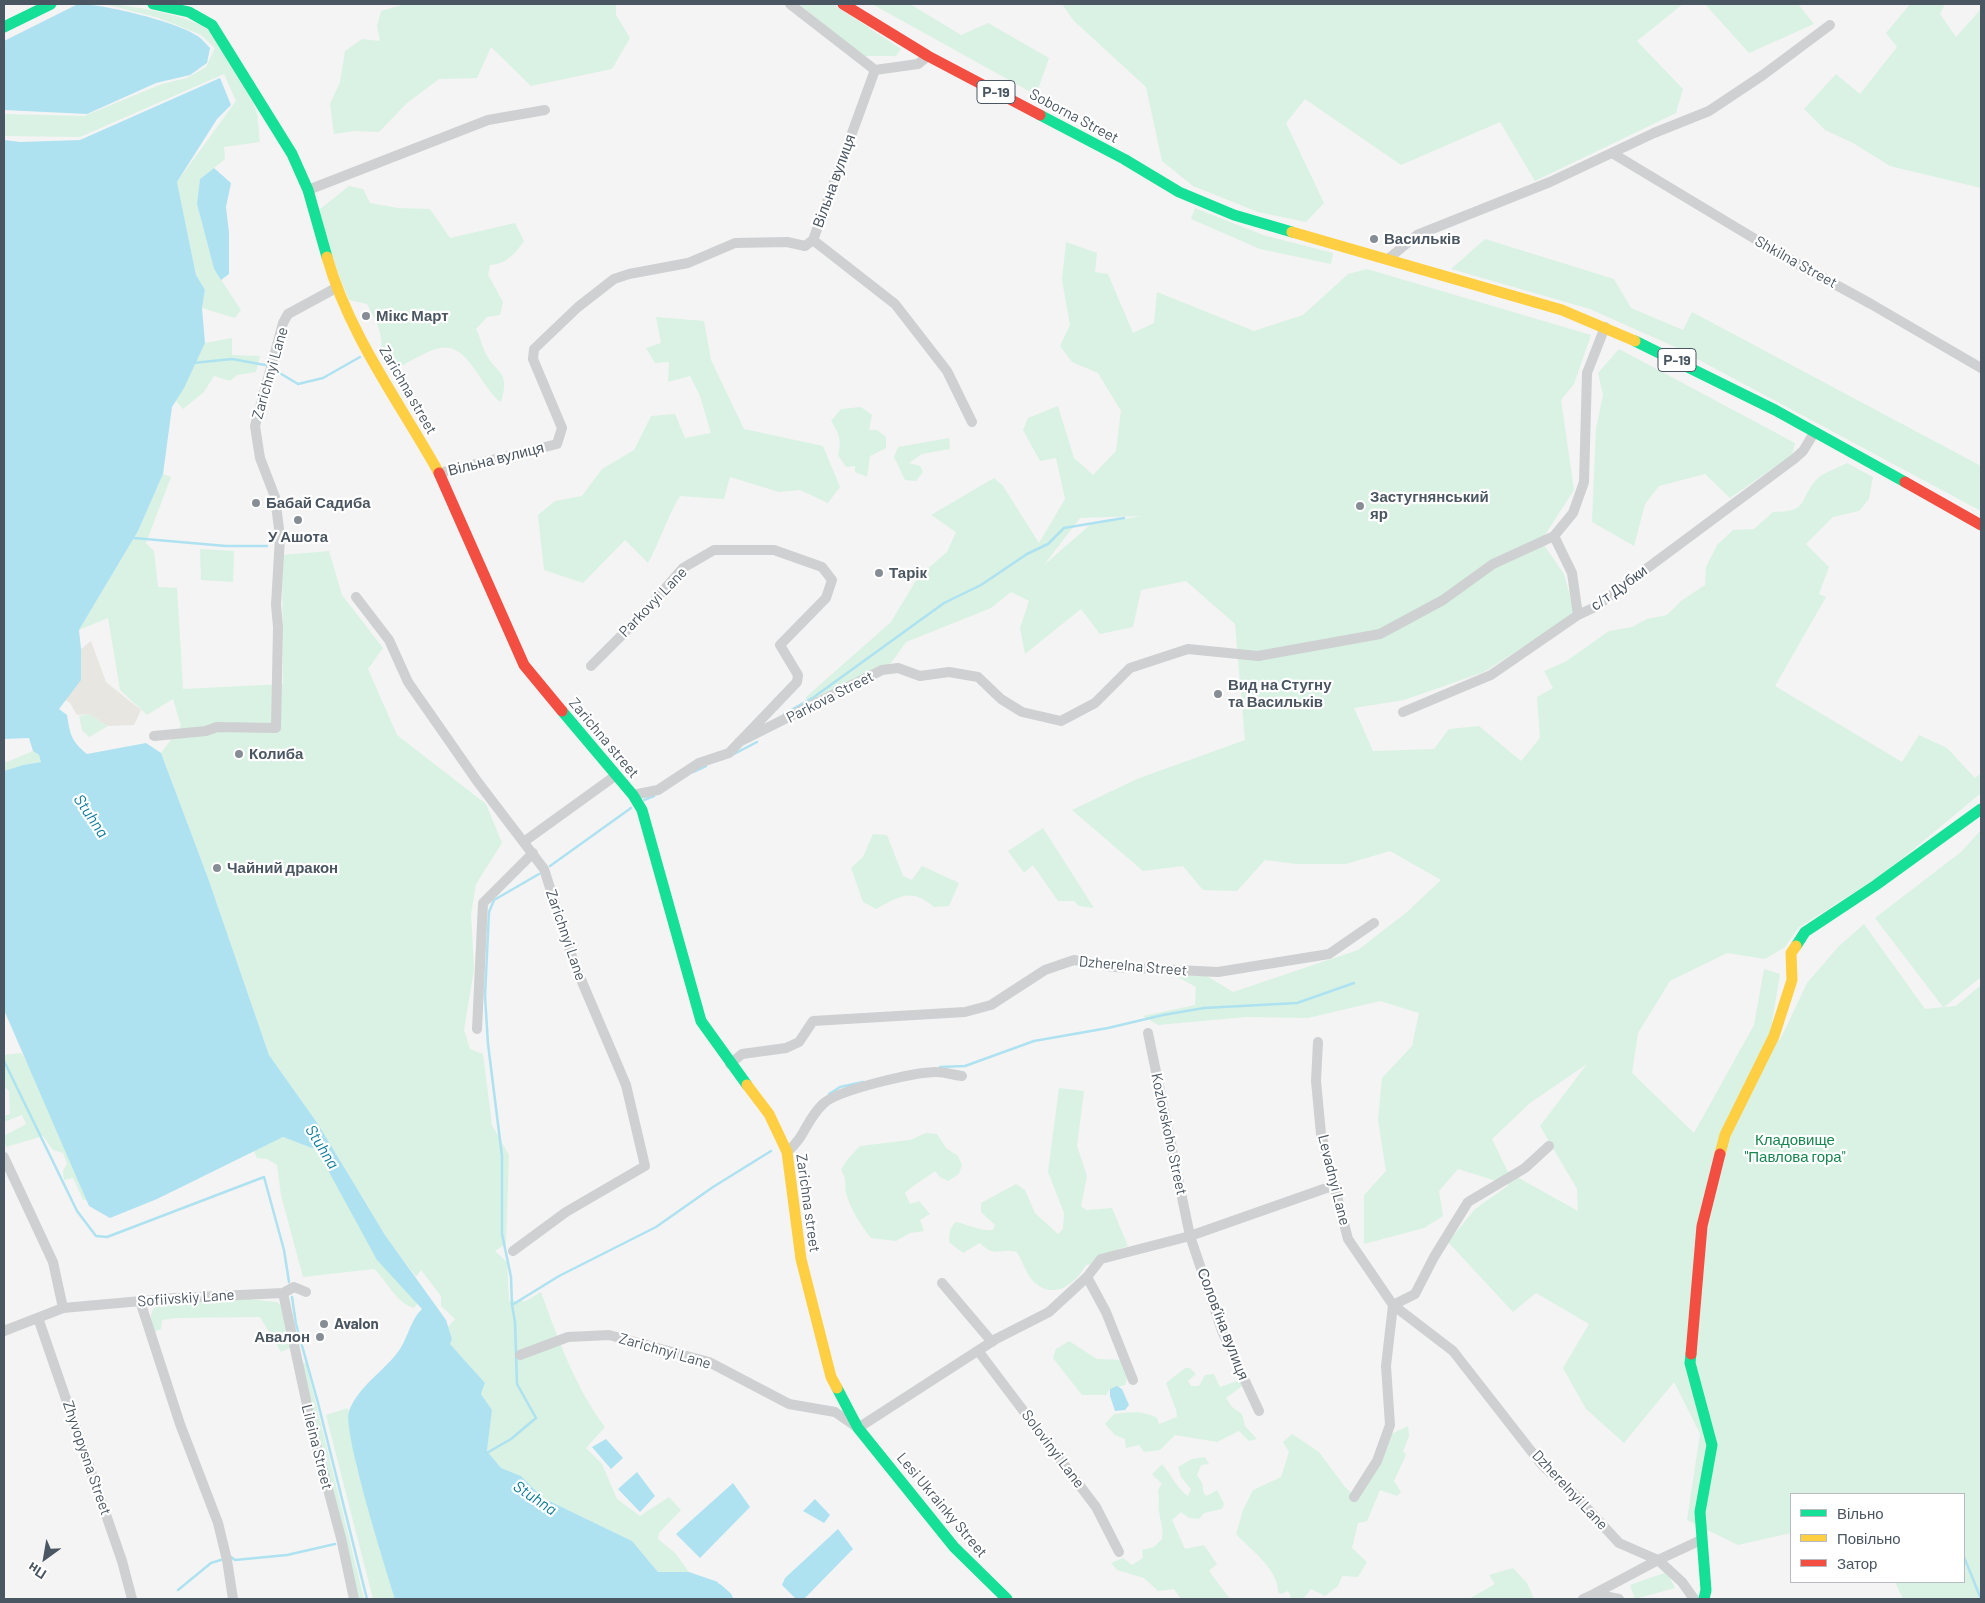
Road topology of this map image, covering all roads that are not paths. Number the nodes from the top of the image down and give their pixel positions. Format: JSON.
{"nodes":[{"id":1,"x":51,"y":4,"type":"edge"},
{"id":2,"x":153,"y":4,"type":"edge"},
{"id":3,"x":790,"y":4,"type":"edge"},
{"id":4,"x":843,"y":4,"type":"edge"},
{"id":5,"x":1830,"y":25,"type":"dead end"},
{"id":6,"x":4,"y":27,"type":"edge"},
{"id":7,"x":928,"y":56,"type":"junction"},
{"id":8,"x":875,"y":70,"type":"junction"},
{"id":9,"x":545,"y":110,"type":"dead end"},
{"id":10,"x":1612,"y":153,"type":"junction"},
{"id":11,"x":308,"y":190,"type":"junction"},
{"id":12,"x":813,"y":240,"type":"junction"},
{"id":13,"x":1388,"y":259,"type":"junction"},
{"id":14,"x":336,"y":288,"type":"junction"},
{"id":15,"x":1605,"y":327,"type":"junction"},
{"id":16,"x":1981,"y":368,"type":"edge"},
{"id":17,"x":972,"y":422,"type":"dead end"},
{"id":18,"x":1814,"y":433,"type":"junction"},
{"id":19,"x":439,"y":473,"type":"junction"},
{"id":20,"x":1981,"y":525,"type":"edge"},
{"id":21,"x":1554,"y":536,"type":"junction"},
{"id":22,"x":356,"y":597,"type":"dead end"},
{"id":23,"x":1578,"y":616,"type":"junction"},
{"id":24,"x":591,"y":666,"type":"dead end"},
{"id":25,"x":1403,"y":712,"type":"dead end"},
{"id":26,"x":154,"y":736,"type":"dead end"},
{"id":27,"x":739,"y":742,"type":"junction"},
{"id":28,"x":615,"y":776,"type":"junction"},
{"id":29,"x":633,"y":795,"type":"junction"},
{"id":30,"x":1981,"y":809,"type":"edge"},
{"id":31,"x":524,"y":841,"type":"junction"},
{"id":32,"x":533,"y":853,"type":"junction"},
{"id":33,"x":1374,"y":923,"type":"dead end"},
{"id":34,"x":477,"y":1029,"type":"dead end"},
{"id":35,"x":1148,"y":1033,"type":"dead end"},
{"id":36,"x":1318,"y":1042,"type":"dead end"},
{"id":37,"x":730,"y":1064,"type":"junction"},
{"id":38,"x":962,"y":1076,"type":"dead end"},
{"id":39,"x":1550,"y":1146,"type":"dead end"},
{"id":40,"x":787,"y":1152,"type":"junction"},
{"id":41,"x":4,"y":1157,"type":"edge"},
{"id":42,"x":1335,"y":1185,"type":"junction"},
{"id":43,"x":1190,"y":1236,"type":"junction"},
{"id":44,"x":513,"y":1251,"type":"dead end"},
{"id":45,"x":1086,"y":1277,"type":"junction"},
{"id":46,"x":942,"y":1283,"type":"dead end"},
{"id":47,"x":306,"y":1292,"type":"dead end"},
{"id":48,"x":284,"y":1293,"type":"junction"},
{"id":49,"x":140,"y":1301,"type":"junction"},
{"id":50,"x":1393,"y":1305,"type":"junction"},
{"id":51,"x":63,"y":1308,"type":"junction"},
{"id":52,"x":38,"y":1318,"type":"junction"},
{"id":53,"x":4,"y":1331,"type":"edge"},
{"id":54,"x":992,"y":1342,"type":"junction"},
{"id":55,"x":979,"y":1352,"type":"junction"},
{"id":56,"x":520,"y":1355,"type":"dead end"},
{"id":57,"x":1463,"y":1366,"type":"joint"},
{"id":58,"x":1133,"y":1380,"type":"dead end"},
{"id":59,"x":1259,"y":1411,"type":"dead end"},
{"id":60,"x":858,"y":1428,"type":"junction"},
{"id":61,"x":1354,"y":1497,"type":"dead end"},
{"id":62,"x":1701,"y":1540,"type":"junction"},
{"id":63,"x":1119,"y":1552,"type":"dead end"},
{"id":64,"x":1658,"y":1560,"type":"junction"},
{"id":65,"x":1594,"y":1594,"type":"junction"},
{"id":66,"x":132,"y":1599,"type":"edge"},
{"id":67,"x":233,"y":1599,"type":"edge"},
{"id":68,"x":354,"y":1599,"type":"edge"},
{"id":69,"x":1007,"y":1599,"type":"edge"},
{"id":70,"x":1583,"y":1599,"type":"edge"},
{"id":71,"x":1620,"y":1599,"type":"edge"},
{"id":72,"x":1694,"y":1599,"type":"edge"},
{"id":73,"x":1704,"y":1599,"type":"edge"}],
"edges":[{"from":1,"to":6,"type":"street"},
{"from":2,"to":11,"type":"street","name":"Zarichna street"},
{"from":3,"to":8,"type":"street"},
{"from":4,"to":7,"type":"street","name":"Soborna Street","number":"Р-19"},
{"from":5,"to":10,"type":"street"},
{"from":7,"to":8,"type":"street"},
{"from":7,"to":13,"type":"street","name":"Soborna Street","number":"Р-19"},
{"from":8,"to":12,"type":"street","name":"Вільна вулиця"},
{"from":9,"to":11,"type":"street"},
{"from":10,"to":13,"type":"street"},
{"from":10,"to":16,"type":"street","name":"Shkilna Street"},
{"from":11,"to":14,"type":"street","name":"Zarichna street"},
{"from":12,"to":17,"type":"street"},
{"from":12,"to":19,"type":"street","name":"Вільна вулиця"},
{"from":13,"to":15,"type":"street","number":"Р-19"},
{"from":14,"to":19,"type":"street","name":"Zarichna street"},
{"from":14,"to":26,"type":"street","name":"Zarichnyi Lane"},
{"from":15,"to":18,"type":"street","number":"Р-19"},
{"from":15,"to":21,"type":"street"},
{"from":18,"to":20,"type":"street","number":"Р-19"},
{"from":18,"to":23,"type":"street","name":"с/т Дубки"},
{"from":19,"to":28,"type":"street","name":"Zarichna street"},
{"from":21,"to":23,"type":"street"},
{"from":21,"to":27,"type":"street","name":"Parkova Street"},
{"from":22,"to":31,"type":"street","name":"Zarichnyi Lane"},
{"from":23,"to":25,"type":"street","name":"с/т Дубки"},
{"from":24,"to":27,"type":"street","name":"Parkovyi Lane"},
{"from":27,"to":29,"type":"street","name":"Parkovyi Lane"},
{"from":28,"to":29,"type":"street","name":"Zarichna street"},
{"from":28,"to":31,"type":"street"},
{"from":29,"to":37,"type":"street","name":"Zarichna street"},
{"from":30,"to":62,"type":"street"},
{"from":31,"to":32,"type":"street","name":"Zarichnyi Lane"},
{"from":32,"to":34,"type":"street"},
{"from":32,"to":44,"type":"street","name":"Zarichnyi Lane"},
{"from":33,"to":37,"type":"street","name":"Dzherelna Street"},
{"from":35,"to":43,"type":"street","name":"Kozlovskoho Street"},
{"from":36,"to":42,"type":"street","name":"Levadnyi Lane"},
{"from":37,"to":40,"type":"street","name":"Zarichna street"},
{"from":38,"to":40,"type":"street"},
{"from":39,"to":50,"type":"street"},
{"from":40,"to":60,"type":"street","name":"Zarichna street"},
{"from":41,"to":51,"type":"street"},
{"from":42,"to":43,"type":"street"},
{"from":42,"to":50,"type":"street","name":"Levadnyi Lane"},
{"from":43,"to":45,"type":"street"},
{"from":43,"to":59,"type":"street","name":"Соловʼїна вулиця"},
{"from":45,"to":54,"type":"street"},
{"from":45,"to":58,"type":"street"},
{"from":46,"to":54,"type":"street"},
{"from":47,"to":48,"type":"street","name":"Sofiivskiy Lane"},
{"from":48,"to":49,"type":"street","name":"Sofiivskiy Lane"},
{"from":48,"to":68,"type":"street","name":"Lileina Street"},
{"from":49,"to":51,"type":"street","name":"Sofiivskiy Lane"},
{"from":49,"to":67,"type":"street"},
{"from":50,"to":57,"type":"street","name":"Levadnyi Lane"},
{"from":50,"to":61,"type":"street"},
{"from":51,"to":52,"type":"street","name":"Sofiivskiy Lane"},
{"from":52,"to":53,"type":"street","name":"Sofiivskiy Lane"},
{"from":52,"to":66,"type":"street","name":"Zhyvopysna Street"},
{"from":54,"to":55,"type":"street"},
{"from":55,"to":60,"type":"street"},
{"from":55,"to":63,"type":"street","name":"Solovinyi Lane"},
{"from":56,"to":60,"type":"street","name":"Zarichnyi Lane"},
{"from":57,"to":64,"type":"street","name":"Dzherelnyi Lane"},
{"from":60,"to":69,"type":"street","name":"Lesi Ukrainky Street"},
{"from":62,"to":64,"type":"street"},
{"from":62,"to":73,"type":"street"},
{"from":64,"to":65,"type":"street"},
{"from":64,"to":72,"type":"street","name":"Dzherelnyi Lane"},
{"from":65,"to":70,"type":"street"},
{"from":65,"to":71,"type":"street"}]}
